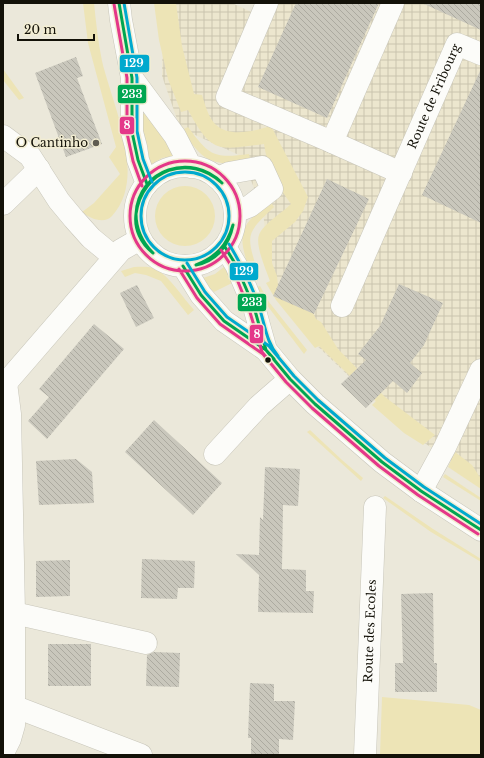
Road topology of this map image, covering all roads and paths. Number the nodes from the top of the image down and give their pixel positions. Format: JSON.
{"nodes":[{"id":1,"x":119,"y":3,"type":"edge"},
{"id":2,"x":267,"y":3,"type":"edge"},
{"id":3,"x":393,"y":3,"type":"edge"},
{"id":4,"x":481,"y":54,"type":"edge"},
{"id":5,"x":132,"y":78,"type":"junction"},
{"id":6,"x":3,"y":136,"type":"edge"},
{"id":7,"x":332,"y":142,"type":"junction"},
{"id":8,"x":191,"y":167,"type":"junction"},
{"id":9,"x":39,"y":169,"type":"junction"},
{"id":10,"x":401,"y":173,"type":"junction"},
{"id":11,"x":218,"y":178,"type":"junction"},
{"id":12,"x":147,"y":184,"type":"junction"},
{"id":13,"x":3,"y":204,"type":"edge"},
{"id":14,"x":235,"y":212,"type":"junction"},
{"id":15,"x":140,"y":238,"type":"junction"},
{"id":16,"x":225,"y":247,"type":"junction"},
{"id":17,"x":114,"y":256,"type":"junction"},
{"id":18,"x":183,"y":266,"type":"junction"},
{"id":19,"x":342,"y":306,"type":"dead end"},
{"id":20,"x":266,"y":350,"type":"junction"},
{"id":21,"x":481,"y":370,"type":"edge"},
{"id":22,"x":290,"y":379,"type":"junction"},
{"id":23,"x":5,"y":382,"type":"edge"},
{"id":24,"x":215,"y":454,"type":"dead end"},
{"id":25,"x":421,"y":491,"type":"junction"},
{"id":26,"x":375,"y":507,"type":"dead end"},
{"id":27,"x":481,"y":530,"type":"edge"},
{"id":28,"x":14,"y":613,"type":"junction"},
{"id":29,"x":146,"y":643,"type":"dead end"},
{"id":30,"x":13,"y":706,"type":"junction"},
{"id":31,"x":3,"y":753,"type":"edge"},
{"id":32,"x":141,"y":755,"type":"edge"},
{"id":33,"x":365,"y":755,"type":"edge"}],
"edges":[{"from":1,"to":5,"type":"street"},
{"from":2,"to":7,"type":"street"},
{"from":3,"to":7,"type":"street"},
{"from":4,"to":10,"type":"street","name":"Route de Fribourg"},
{"from":5,"to":8,"type":"street"},
{"from":5,"to":12,"type":"street"},
{"from":6,"to":9,"type":"street"},
{"from":7,"to":10,"type":"street"},
{"from":8,"to":11,"type":"street"},
{"from":8,"to":12,"type":"street"},
{"from":9,"to":13,"type":"street"},
{"from":9,"to":17,"type":"street"},
{"from":10,"to":19,"type":"street","name":"Route de Fribourg"},
{"from":11,"to":14,"type":"street"},
{"from":11,"to":14,"type":"street"},
{"from":12,"to":15,"type":"street"},
{"from":14,"to":16,"type":"street"},
{"from":15,"to":17,"type":"street"},
{"from":15,"to":18,"type":"street"},
{"from":16,"to":18,"type":"street"},
{"from":16,"to":20,"type":"street"},
{"from":17,"to":23,"type":"street"},
{"from":18,"to":20,"type":"street"},
{"from":20,"to":22,"type":"street"},
{"from":21,"to":25,"type":"street"},
{"from":22,"to":24,"type":"street"},
{"from":22,"to":25,"type":"street"},
{"from":23,"to":28,"type":"street"},
{"from":25,"to":27,"type":"street"},
{"from":26,"to":33,"type":"street","name":"Route des Ecoles"},
{"from":28,"to":29,"type":"street"},
{"from":28,"to":30,"type":"street"},
{"from":30,"to":31,"type":"street"},
{"from":30,"to":32,"type":"street"}]}
